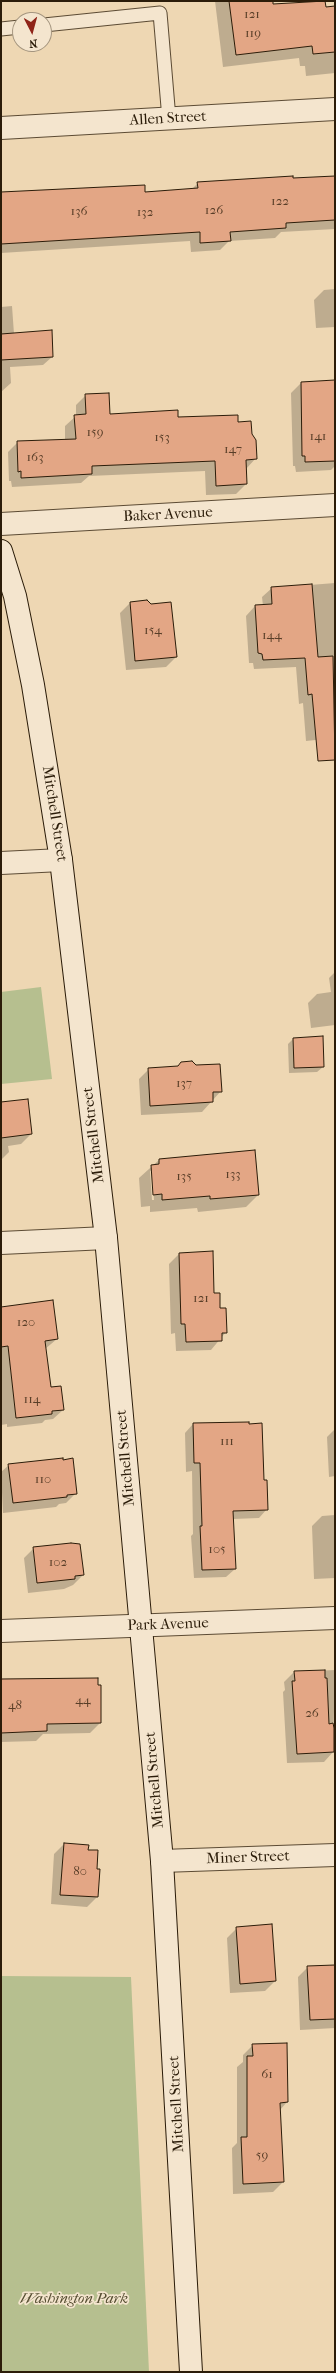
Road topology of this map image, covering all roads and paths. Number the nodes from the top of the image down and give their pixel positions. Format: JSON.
{"nodes":[{"id":1,"x":52,"y":24,"type":"edge"},
{"id":2,"x":12,"y":28,"type":"edge"},
{"id":3,"x":1,"y":29,"type":"edge"},
{"id":4,"x":335,"y":109,"type":"edge"},
{"id":5,"x":169,"y":119,"type":"junction"},
{"id":6,"x":1,"y":128,"type":"edge"},
{"id":7,"x":335,"y":505,"type":"edge"},
{"id":8,"x":1,"y":524,"type":"edge"},
{"id":9,"x":1,"y":551,"type":"edge"},
{"id":10,"x":61,"y":860,"type":"junction"},
{"id":11,"x":1,"y":863,"type":"edge"},
{"id":12,"x":106,"y":1238,"type":"junction"},
{"id":13,"x":1,"y":1242,"type":"edge"},
{"id":14,"x":335,"y":1618,"type":"edge"},
{"id":15,"x":140,"y":1626,"type":"junction"},
{"id":16,"x":1,"y":1631,"type":"edge"},
{"id":17,"x":335,"y":1855,"type":"edge"},
{"id":18,"x":162,"y":1861,"type":"junction"},
{"id":19,"x":191,"y":2372,"type":"edge"}],
"edges":[{"from":1,"to":5,"type":"lane"},
{"from":2,"to":3,"type":"lane"},
{"from":4,"to":5,"type":"main road","name":"Allen Street"},
{"from":5,"to":6,"type":"main road","name":"Allen Street"},
{"from":7,"to":8,"type":"main road","name":"Baker Avenue"},
{"from":9,"to":10,"type":"main road","name":"Mitchell Street"},
{"from":10,"to":11,"type":"main road"},
{"from":10,"to":12,"type":"main road","name":"Mitchell Street"},
{"from":12,"to":13,"type":"main road"},
{"from":12,"to":15,"type":"main road","name":"Mitchell Street"},
{"from":14,"to":15,"type":"main road","name":"Park Avenue"},
{"from":15,"to":16,"type":"main road","name":"Park Avenue"},
{"from":15,"to":18,"type":"main road","name":"Mitchell Street"},
{"from":17,"to":18,"type":"main road","name":"Miner Street"},
{"from":18,"to":19,"type":"main road","name":"Mitchell Street"}]}
